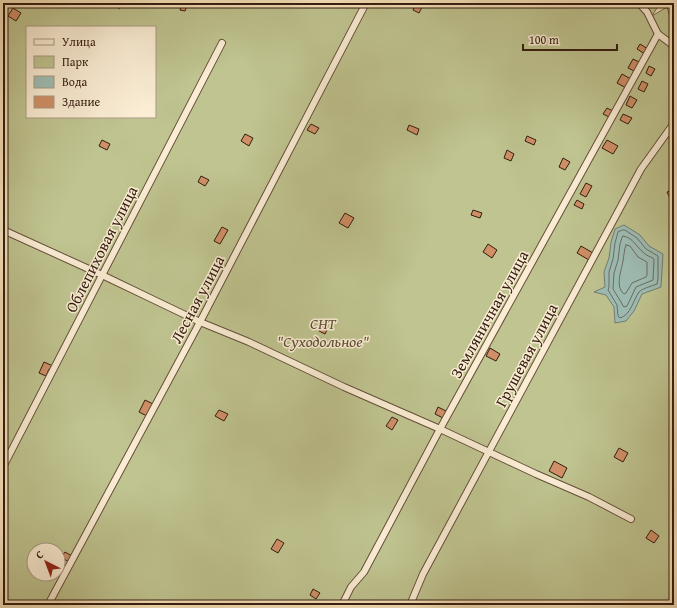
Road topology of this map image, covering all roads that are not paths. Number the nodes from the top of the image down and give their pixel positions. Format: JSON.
{"nodes":[{"id":1,"x":366,"y":3,"type":"edge"},
{"id":2,"x":639,"y":3,"type":"edge"},
{"id":3,"x":658,"y":34,"type":"junction"},
{"id":4,"x":222,"y":43,"type":"dead end"},
{"id":5,"x":674,"y":46,"type":"edge"},
{"id":6,"x":674,"y":123,"type":"edge"},
{"id":7,"x":3,"y":230,"type":"edge"},
{"id":8,"x":102,"y":275,"type":"junction"},
{"id":9,"x":200,"y":322,"type":"junction"},
{"id":10,"x":440,"y":429,"type":"junction"},
{"id":11,"x":488,"y":452,"type":"junction"},
{"id":12,"x":3,"y":467,"type":"edge"},
{"id":13,"x":631,"y":519,"type":"dead end"},
{"id":14,"x":48,"y":605,"type":"edge"},
{"id":15,"x":342,"y":605,"type":"edge"},
{"id":16,"x":410,"y":605,"type":"edge"}],
"edges":[{"from":1,"to":9,"type":"street","name":"Лесная улица"},
{"from":2,"to":3,"type":"street"},
{"from":3,"to":5,"type":"street"},
{"from":3,"to":10,"type":"street","name":"Земляничная улица"},
{"from":4,"to":8,"type":"street","name":"Облепиховая улица"},
{"from":6,"to":11,"type":"street","name":"Грушевая улица"},
{"from":7,"to":8,"type":"street"},
{"from":8,"to":9,"type":"street"},
{"from":8,"to":12,"type":"street","name":"Облепиховая улица"},
{"from":9,"to":10,"type":"street"},
{"from":9,"to":14,"type":"street","name":"Лесная улица"},
{"from":10,"to":11,"type":"street"},
{"from":10,"to":15,"type":"street","name":"Земляничная улица"},
{"from":11,"to":13,"type":"street"},
{"from":11,"to":16,"type":"street","name":"Грушевая улица"}]}
